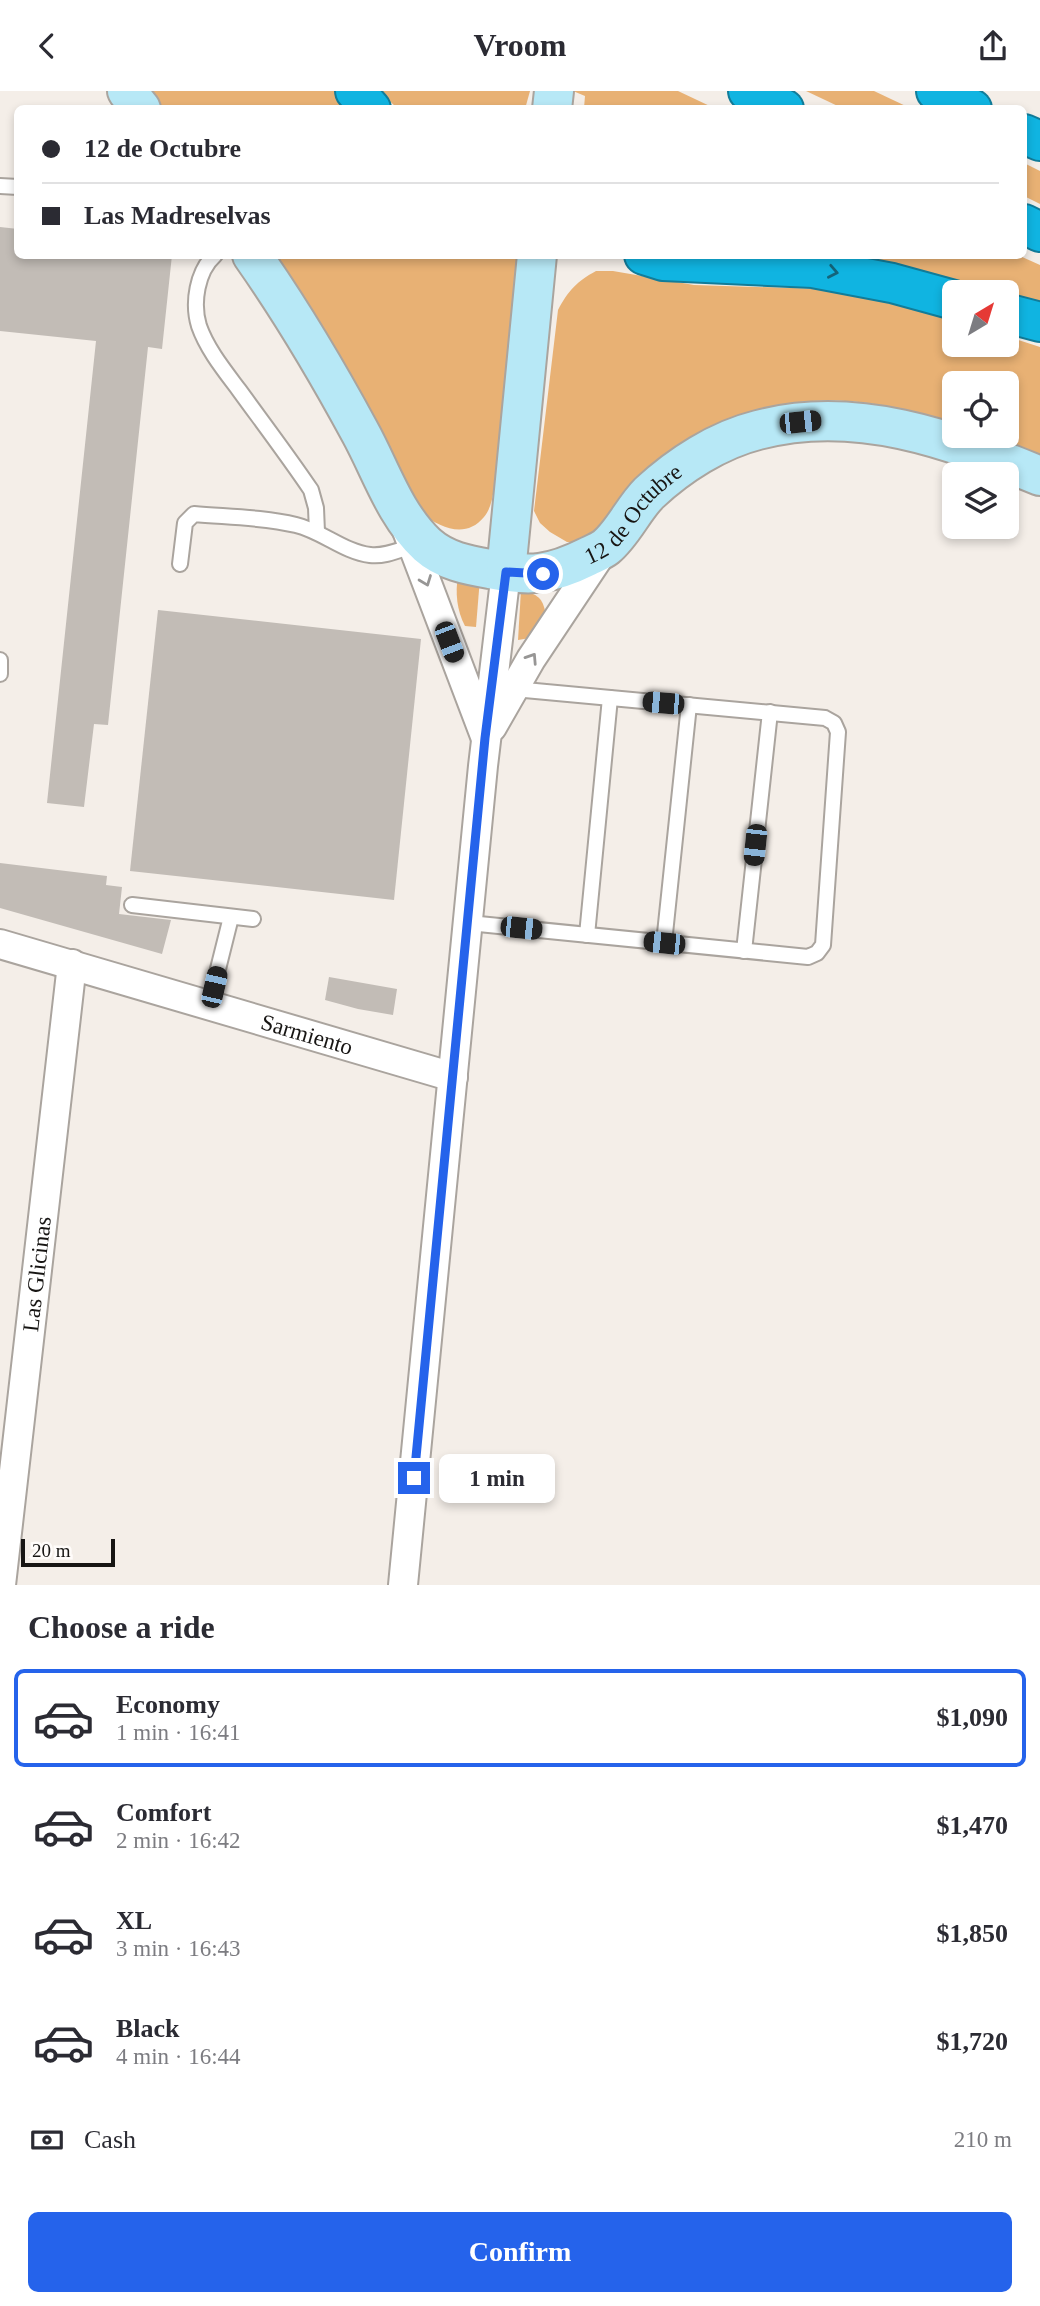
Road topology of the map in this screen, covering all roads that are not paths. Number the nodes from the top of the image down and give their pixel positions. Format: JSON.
{"nodes":[{"id":1,"x":127,"y":91,"type":"edge"},
{"id":2,"x":355,"y":91,"type":"edge"},
{"id":3,"x":748,"y":91,"type":"edge"},
{"id":4,"x":936,"y":91,"type":"edge"},
{"id":5,"x":138,"y":105,"type":"edge"},
{"id":6,"x":367,"y":105,"type":"edge"},
{"id":7,"x":776,"y":105,"type":"edge"},
{"id":8,"x":964,"y":105,"type":"edge"},
{"id":9,"x":210,"y":259,"type":"edge"},
{"id":10,"x":255,"y":259,"type":"edge"},
{"id":11,"x":537,"y":259,"type":"edge"},
{"id":12,"x":657,"y":259,"type":"edge"},
{"id":13,"x":942,"y":297,"type":"edge"},
{"id":14,"x":1019,"y":316,"type":"edge"},
{"id":15,"x":1040,"y":322,"type":"edge"},
{"id":16,"x":1040,"y":475,"type":"edge"},
{"id":17,"x":317,"y":532,"type":"junction"},
{"id":18,"x":407,"y":532,"type":"junction"},
{"id":19,"x":606,"y":548,"type":"junction"},
{"id":20,"x":180,"y":564,"type":"dead end"},
{"id":21,"x":506,"y":572,"type":"junction"},
{"id":22,"x":0,"y":660,"type":"edge"},
{"id":23,"x":0,"y":674,"type":"edge"},
{"id":24,"x":514,"y":689,"type":"junction"},
{"id":25,"x":610,"y":698,"type":"junction"},
{"id":26,"x":689,"y":705,"type":"junction"},
{"id":27,"x":769,"y":712,"type":"junction"},
{"id":28,"x":485,"y":738,"type":"junction"},
{"id":29,"x":132,"y":905,"type":"dead end"},
{"id":30,"x":231,"y":916,"type":"junction"},
{"id":31,"x":253,"y":919,"type":"dead end"},
{"id":32,"x":469,"y":923,"type":"junction"},
{"id":33,"x":587,"y":935,"type":"junction"},
{"id":34,"x":664,"y":943,"type":"junction"},
{"id":35,"x":0,"y":944,"type":"edge"},
{"id":36,"x":744,"y":951,"type":"junction"},
{"id":37,"x":72,"y":964,"type":"junction"},
{"id":38,"x":209,"y":1005,"type":"junction"},
{"id":39,"x":453,"y":1077,"type":"junction"},
{"id":40,"x":1,"y":1585,"type":"edge"},
{"id":41,"x":403,"y":1585,"type":"edge"}],
"edges":[{"from":1,"to":5,"type":"street"},
{"from":2,"to":6,"type":"highway"},
{"from":3,"to":7,"type":"highway"},
{"from":4,"to":8,"type":"highway"},
{"from":9,"to":17,"type":"lane"},
{"from":10,"to":18,"type":"street","name":"12 de Octubre"},
{"from":11,"to":21,"type":"street"},
{"from":12,"to":13,"type":"highway","one_way":true},
{"from":14,"to":15,"type":"highway"},
{"from":16,"to":19,"type":"street","name":"12 de Octubre"},
{"from":17,"to":18,"type":"lane"},
{"from":17,"to":20,"type":"lane"},
{"from":18,"to":21,"type":"street","name":"12 de Octubre"},
{"from":18,"to":28,"type":"street","one_way":true},
{"from":19,"to":21,"type":"street","name":"12 de Octubre"},
{"from":24,"to":19,"type":"street","one_way":true},
{"from":21,"to":28,"type":"street"},
{"from":22,"to":23,"type":"lane"},
{"from":24,"to":25,"type":"lane"},
{"from":24,"to":28,"type":"street"},
{"from":25,"to":26,"type":"lane"},
{"from":25,"to":33,"type":"lane"},
{"from":26,"to":27,"type":"lane"},
{"from":26,"to":34,"type":"lane"},
{"from":27,"to":36,"type":"lane"},
{"from":27,"to":36,"type":"lane"},
{"from":28,"to":32,"type":"street"},
{"from":29,"to":30,"type":"lane"},
{"from":30,"to":31,"type":"lane"},
{"from":30,"to":38,"type":"lane"},
{"from":32,"to":33,"type":"lane"},
{"from":32,"to":39,"type":"street"},
{"from":33,"to":34,"type":"lane"},
{"from":34,"to":36,"type":"lane"},
{"from":35,"to":37,"type":"street","name":"Sarmiento"},
{"from":37,"to":38,"type":"street","name":"Sarmiento"},
{"from":37,"to":40,"type":"street","name":"Las Glicinas"},
{"from":38,"to":39,"type":"street","name":"Sarmiento"},
{"from":39,"to":41,"type":"street"}]}
